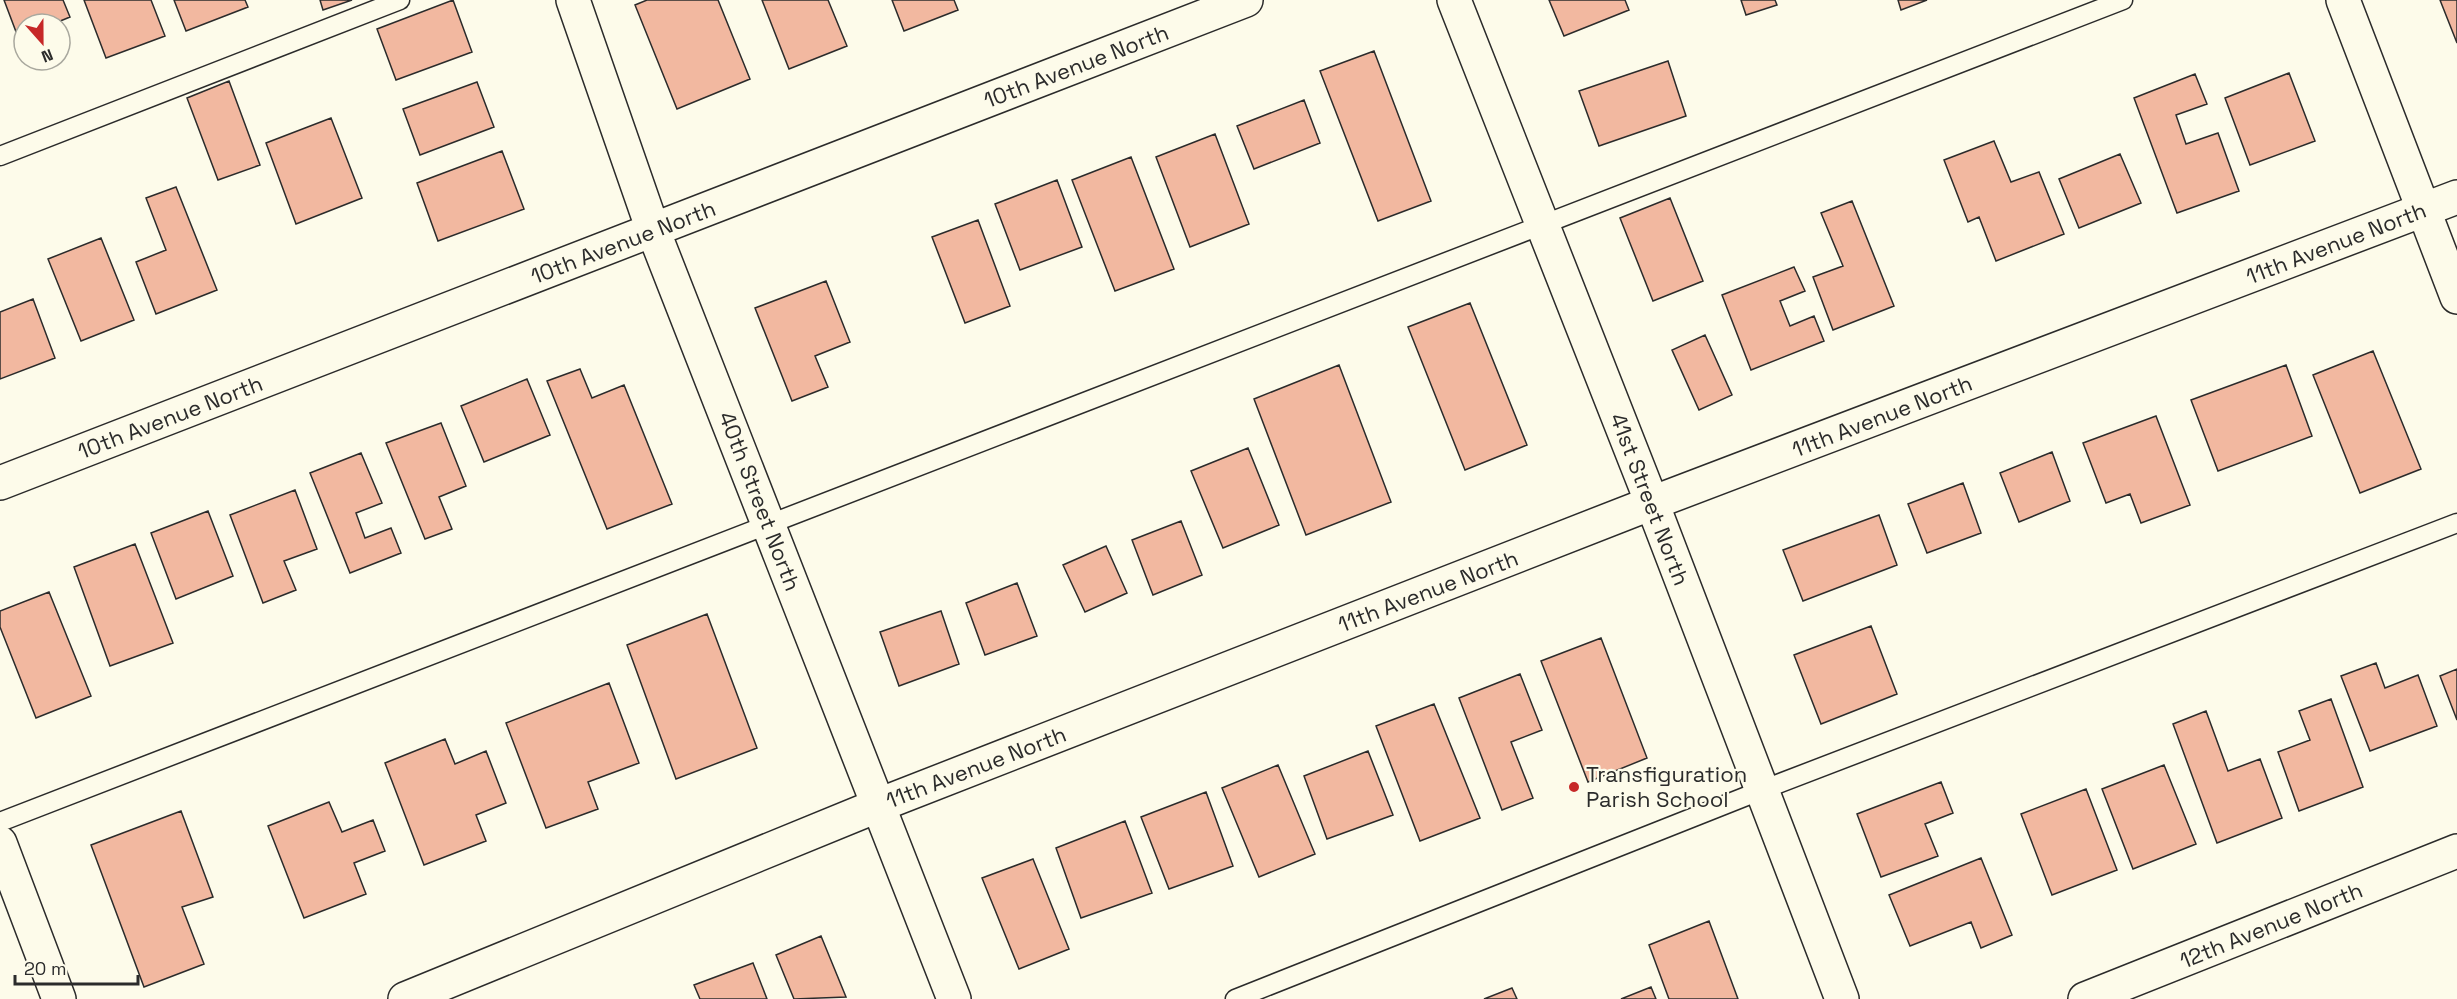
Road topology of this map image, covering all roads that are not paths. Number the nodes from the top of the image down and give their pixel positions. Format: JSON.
{"nodes":[{"id":1,"x":400,"y":0,"type":"edge"},
{"id":2,"x":573,"y":0,"type":"edge"},
{"id":3,"x":1246,"y":0,"type":"edge"},
{"id":4,"x":1454,"y":0,"type":"edge"},
{"id":5,"x":2123,"y":0,"type":"edge"},
{"id":6,"x":2343,"y":0,"type":"edge"},
{"id":7,"x":0,"y":156,"type":"edge"},
{"id":8,"x":2457,"y":197,"type":"edge"},
{"id":9,"x":2424,"y":210,"type":"junction"},
{"id":10,"x":1542,"y":225,"type":"junction"},
{"id":11,"x":653,"y":230,"type":"junction"},
{"id":12,"x":2457,"y":297,"type":"edge"},
{"id":13,"x":0,"y":483,"type":"edge"},
{"id":14,"x":1652,"y":503,"type":"junction"},
{"id":15,"x":2457,"y":523,"type":"edge"},
{"id":16,"x":769,"y":524,"type":"junction"},
{"id":17,"x":1762,"y":790,"type":"junction"},
{"id":18,"x":879,"y":805,"type":"junction"},
{"id":19,"x":0,"y":822,"type":"edge"},
{"id":20,"x":0,"y":843,"type":"edge"},
{"id":21,"x":2457,"y":851,"type":"edge"},
{"id":22,"x":59,"y":999,"type":"edge"},
{"id":23,"x":405,"y":999,"type":"edge"},
{"id":24,"x":954,"y":999,"type":"edge"},
{"id":25,"x":1235,"y":999,"type":"edge"},
{"id":26,"x":1842,"y":999,"type":"edge"},
{"id":27,"x":2085,"y":999,"type":"edge"}],
"edges":[{"from":1,"to":7,"type":"lane"},
{"from":2,"to":11,"type":"street","name":"40th Street North"},
{"from":3,"to":11,"type":"street","name":"10th Avenue North"},
{"from":4,"to":10,"type":"street","name":"41st Street North"},
{"from":5,"to":10,"type":"lane"},
{"from":6,"to":9,"type":"street"},
{"from":8,"to":9,"type":"street","name":"11th Avenue North"},
{"from":9,"to":12,"type":"street"},
{"from":9,"to":14,"type":"street","name":"11th Avenue North"},
{"from":10,"to":14,"type":"street","name":"41st Street North"},
{"from":10,"to":16,"type":"lane"},
{"from":11,"to":13,"type":"street","name":"10th Avenue North"},
{"from":11,"to":16,"type":"street","name":"40th Street North"},
{"from":14,"to":17,"type":"street","name":"41st Street North"},
{"from":14,"to":18,"type":"street","name":"11th Avenue North"},
{"from":15,"to":17,"type":"lane"},
{"from":16,"to":18,"type":"street","name":"40th Street North"},
{"from":16,"to":19,"type":"lane"},
{"from":17,"to":25,"type":"lane"},
{"from":17,"to":26,"type":"street","name":"41st Street North"},
{"from":18,"to":23,"type":"street","name":"11th Avenue North"},
{"from":18,"to":24,"type":"street","name":"40th Street North"},
{"from":20,"to":22,"type":"street"},
{"from":21,"to":27,"type":"street","name":"12th Avenue North"}]}
